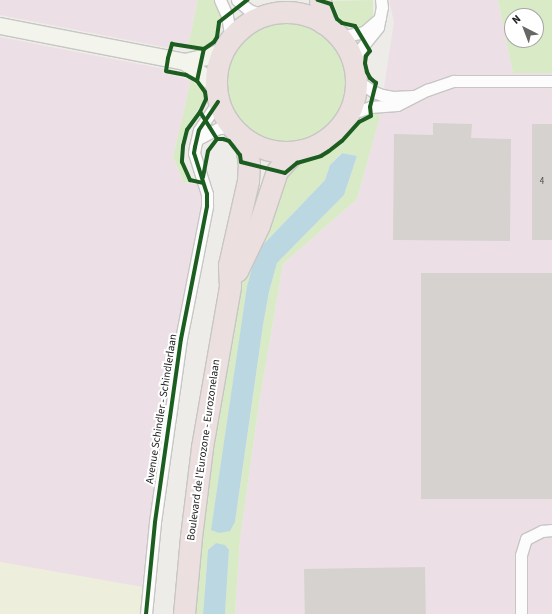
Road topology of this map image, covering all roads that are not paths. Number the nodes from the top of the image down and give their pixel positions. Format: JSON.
{"nodes":[{"id":1,"x":220,"y":0,"type":"edge"},
{"id":2,"x":237,"y":0,"type":"edge"},
{"id":3,"x":320,"y":0,"type":"edge"},
{"id":4,"x":382,"y":0,"type":"edge"},
{"id":5,"x":290,"y":6,"type":"edge"},
{"id":6,"x":263,"y":15,"type":"junction"},
{"id":7,"x":380,"y":18,"type":"junction"},
{"id":8,"x":323,"y":23,"type":"junction"},
{"id":9,"x":0,"y":26,"type":"edge"},
{"id":10,"x":340,"y":37,"type":"junction"},
{"id":11,"x":227,"y":44,"type":"junction"},
{"id":12,"x":185,"y":62,"type":"junction"},
{"id":13,"x":355,"y":71,"type":"junction"},
{"id":14,"x":552,"y":81,"type":"edge"},
{"id":15,"x":217,"y":94,"type":"junction"},
{"id":16,"x":415,"y":96,"type":"junction"},
{"id":17,"x":349,"y":114,"type":"junction"},
{"id":18,"x":238,"y":133,"type":"junction"},
{"id":19,"x":198,"y":139,"type":"junction"},
{"id":20,"x":294,"y":152,"type":"junction"},
{"id":21,"x":230,"y":286,"type":"junction"},
{"id":22,"x":552,"y":530,"type":"edge"},
{"id":23,"x":146,"y":614,"type":"edge"},
{"id":24,"x":184,"y":614,"type":"edge"},
{"id":25,"x":521,"y":614,"type":"edge"}],
"edges":[{"from":1,"to":11,"type":"street"},
{"from":2,"to":6,"type":"street"},
{"from":3,"to":8,"type":"highway"},
{"from":4,"to":7,"type":"street"},
{"from":5,"to":6,"type":"highway"},
{"from":5,"to":8,"type":"highway"},
{"from":6,"to":11,"type":"highway"},
{"from":7,"to":10,"type":"street"},
{"from":7,"to":13,"type":"street"},
{"from":8,"to":10,"type":"highway"},
{"from":9,"to":12,"type":"main road"},
{"from":10,"to":13,"type":"highway"},
{"from":11,"to":12,"type":"main road"},
{"from":11,"to":15,"type":"highway"},
{"from":12,"to":15,"type":"main road"},
{"from":13,"to":16,"type":"street"},
{"from":13,"to":17,"type":"highway"},
{"from":14,"to":16,"type":"street"},
{"from":15,"to":18,"type":"highway"},
{"from":15,"to":19,"type":"street","name":"Avenue Schindler - Schindlerlaan"},
{"from":16,"to":17,"type":"street"},
{"from":17,"to":20,"type":"highway"},
{"from":18,"to":19,"type":"street"},
{"from":18,"to":20,"type":"highway"},
{"from":18,"to":21,"type":"highway","name":"Boulevard de l'Eurozone - Eurozonelaan"},
{"from":19,"to":23,"type":"street","name":"Avenue Schindler - Schindlerlaan"},
{"from":20,"to":21,"type":"highway","name":"Boulevard de l'Eurozone - Eurozonelaan"},
{"from":21,"to":24,"type":"highway","name":"Boulevard de l'Eurozone - Eurozonelaan"},
{"from":22,"to":25,"type":"street"}]}
